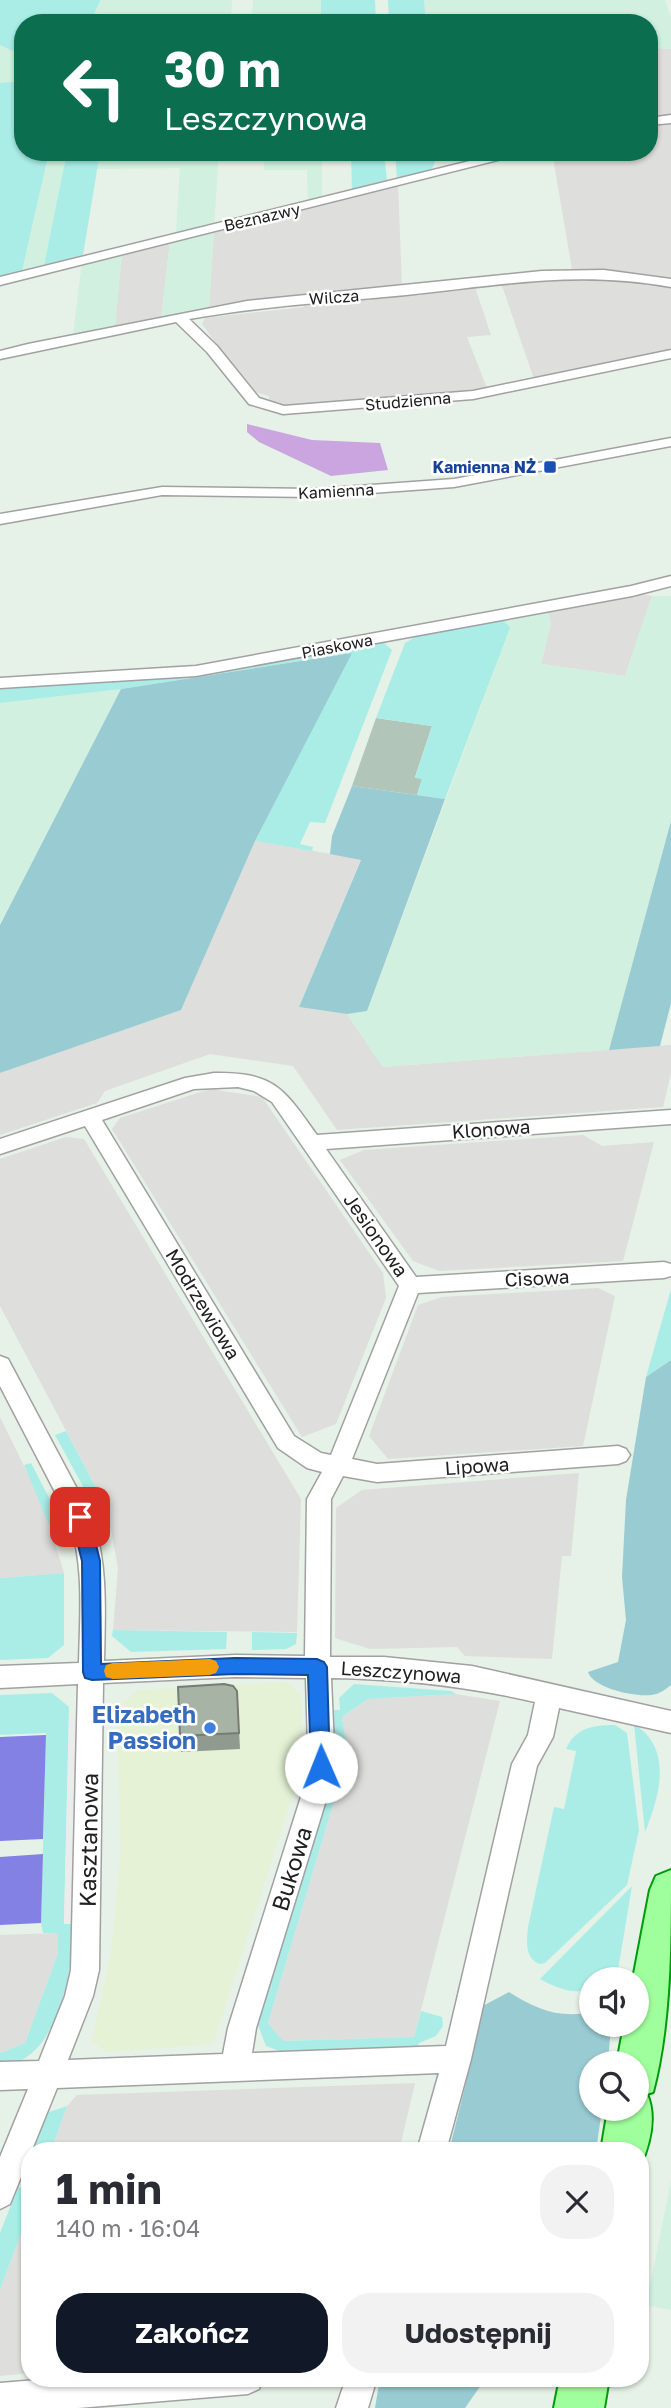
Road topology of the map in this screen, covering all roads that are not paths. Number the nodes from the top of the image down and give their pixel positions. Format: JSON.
{"nodes":[{"id":1,"x":482,"y":161,"type":"edge"},
{"id":2,"x":0,"y":281,"type":"edge"},
{"id":3,"x":671,"y":284,"type":"edge"},
{"id":4,"x":180,"y":318,"type":"junction"},
{"id":5,"x":671,"y":354,"type":"edge"},
{"id":6,"x":0,"y":355,"type":"edge"},
{"id":7,"x":671,"y":442,"type":"edge"},
{"id":8,"x":0,"y":519,"type":"edge"},
{"id":9,"x":671,"y":581,"type":"edge"},
{"id":10,"x":0,"y":683,"type":"edge"},
{"id":11,"x":671,"y":1116,"type":"edge"},
{"id":12,"x":90,"y":1117,"type":"junction"},
{"id":13,"x":312,"y":1143,"type":"junction"},
{"id":14,"x":0,"y":1147,"type":"edge"},
{"id":15,"x":664,"y":1270,"type":"dead end"},
{"id":16,"x":410,"y":1285,"type":"junction"},
{"id":17,"x":0,"y":1365,"type":"edge"},
{"id":18,"x":618,"y":1455,"type":"dead end"},
{"id":19,"x":336,"y":1466,"type":"junction"},
{"id":20,"x":317,"y":1667,"type":"junction"},
{"id":21,"x":92,"y":1672,"type":"junction"},
{"id":22,"x":0,"y":1677,"type":"edge"},
{"id":23,"x":549,"y":1695,"type":"junction"},
{"id":24,"x":671,"y":1722,"type":"edge"},
{"id":25,"x":671,"y":1889,"type":"edge"},
{"id":26,"x":642,"y":2051,"type":"edge"},
{"id":27,"x":457,"y":2059,"type":"junction"},
{"id":28,"x":235,"y":2067,"type":"junction"},
{"id":29,"x":48,"y":2075,"type":"junction"},
{"id":30,"x":0,"y":2076,"type":"edge"},
{"id":31,"x":629,"y":2121,"type":"edge"},
{"id":32,"x":434,"y":2142,"type":"edge"},
{"id":33,"x":626,"y":2142,"type":"edge"},
{"id":34,"x":0,"y":2194,"type":"edge"},
{"id":35,"x":141,"y":2387,"type":"edge"},
{"id":36,"x":359,"y":2387,"type":"edge"},
{"id":37,"x":582,"y":2387,"type":"edge"},
{"id":38,"x":0,"y":2399,"type":"edge"},
{"id":39,"x":352,"y":2408,"type":"edge"},
{"id":40,"x":579,"y":2408,"type":"edge"}],
"edges":[{"from":1,"to":2,"type":"street","name":"Beznazwy"},
{"from":3,"to":4,"type":"street","name":"Wilcza"},
{"from":4,"to":5,"type":"street","name":"Studzienna"},
{"from":4,"to":6,"type":"street","name":"Wilcza"},
{"from":7,"to":8,"type":"street","name":"Kamienna"},
{"from":9,"to":10,"type":"street","name":"Piaskowa"},
{"from":11,"to":13,"type":"street","name":"Klonowa"},
{"from":12,"to":13,"type":"street","name":"Jesionowa"},
{"from":12,"to":14,"type":"street","name":"Jesionowa"},
{"from":12,"to":19,"type":"street","name":"Modrzewiowa"},
{"from":13,"to":16,"type":"street","name":"Jesionowa"},
{"from":15,"to":16,"type":"street","name":"Cisowa"},
{"from":16,"to":19,"type":"street","name":"Jesionowa"},
{"from":17,"to":21,"type":"street","name":"Kasztanowa"},
{"from":18,"to":19,"type":"street","name":"Lipowa"},
{"from":19,"to":20,"type":"street","name":"Jesionowa"},
{"from":20,"to":21,"type":"street","name":"Leszczynowa"},
{"from":20,"to":23,"type":"street","name":"Leszczynowa"},
{"from":20,"to":28,"type":"street","name":"Bukowa"},
{"from":21,"to":22,"type":"street","name":"Leszczynowa"},
{"from":21,"to":29,"type":"street","name":"Kasztanowa"},
{"from":23,"to":24,"type":"street","name":"Leszczynowa"},
{"from":23,"to":27,"type":"street"},
{"from":25,"to":26,"type":"main road"},
{"from":27,"to":28,"type":"street"},
{"from":27,"to":32,"type":"street"},
{"from":28,"to":29,"type":"street"},
{"from":29,"to":30,"type":"street"},
{"from":29,"to":34,"type":"street","name":"Kasztanowa"},
{"from":31,"to":33,"type":"main road"},
{"from":35,"to":38,"type":"street"},
{"from":36,"to":39,"type":"street"},
{"from":37,"to":40,"type":"main road"}]}
